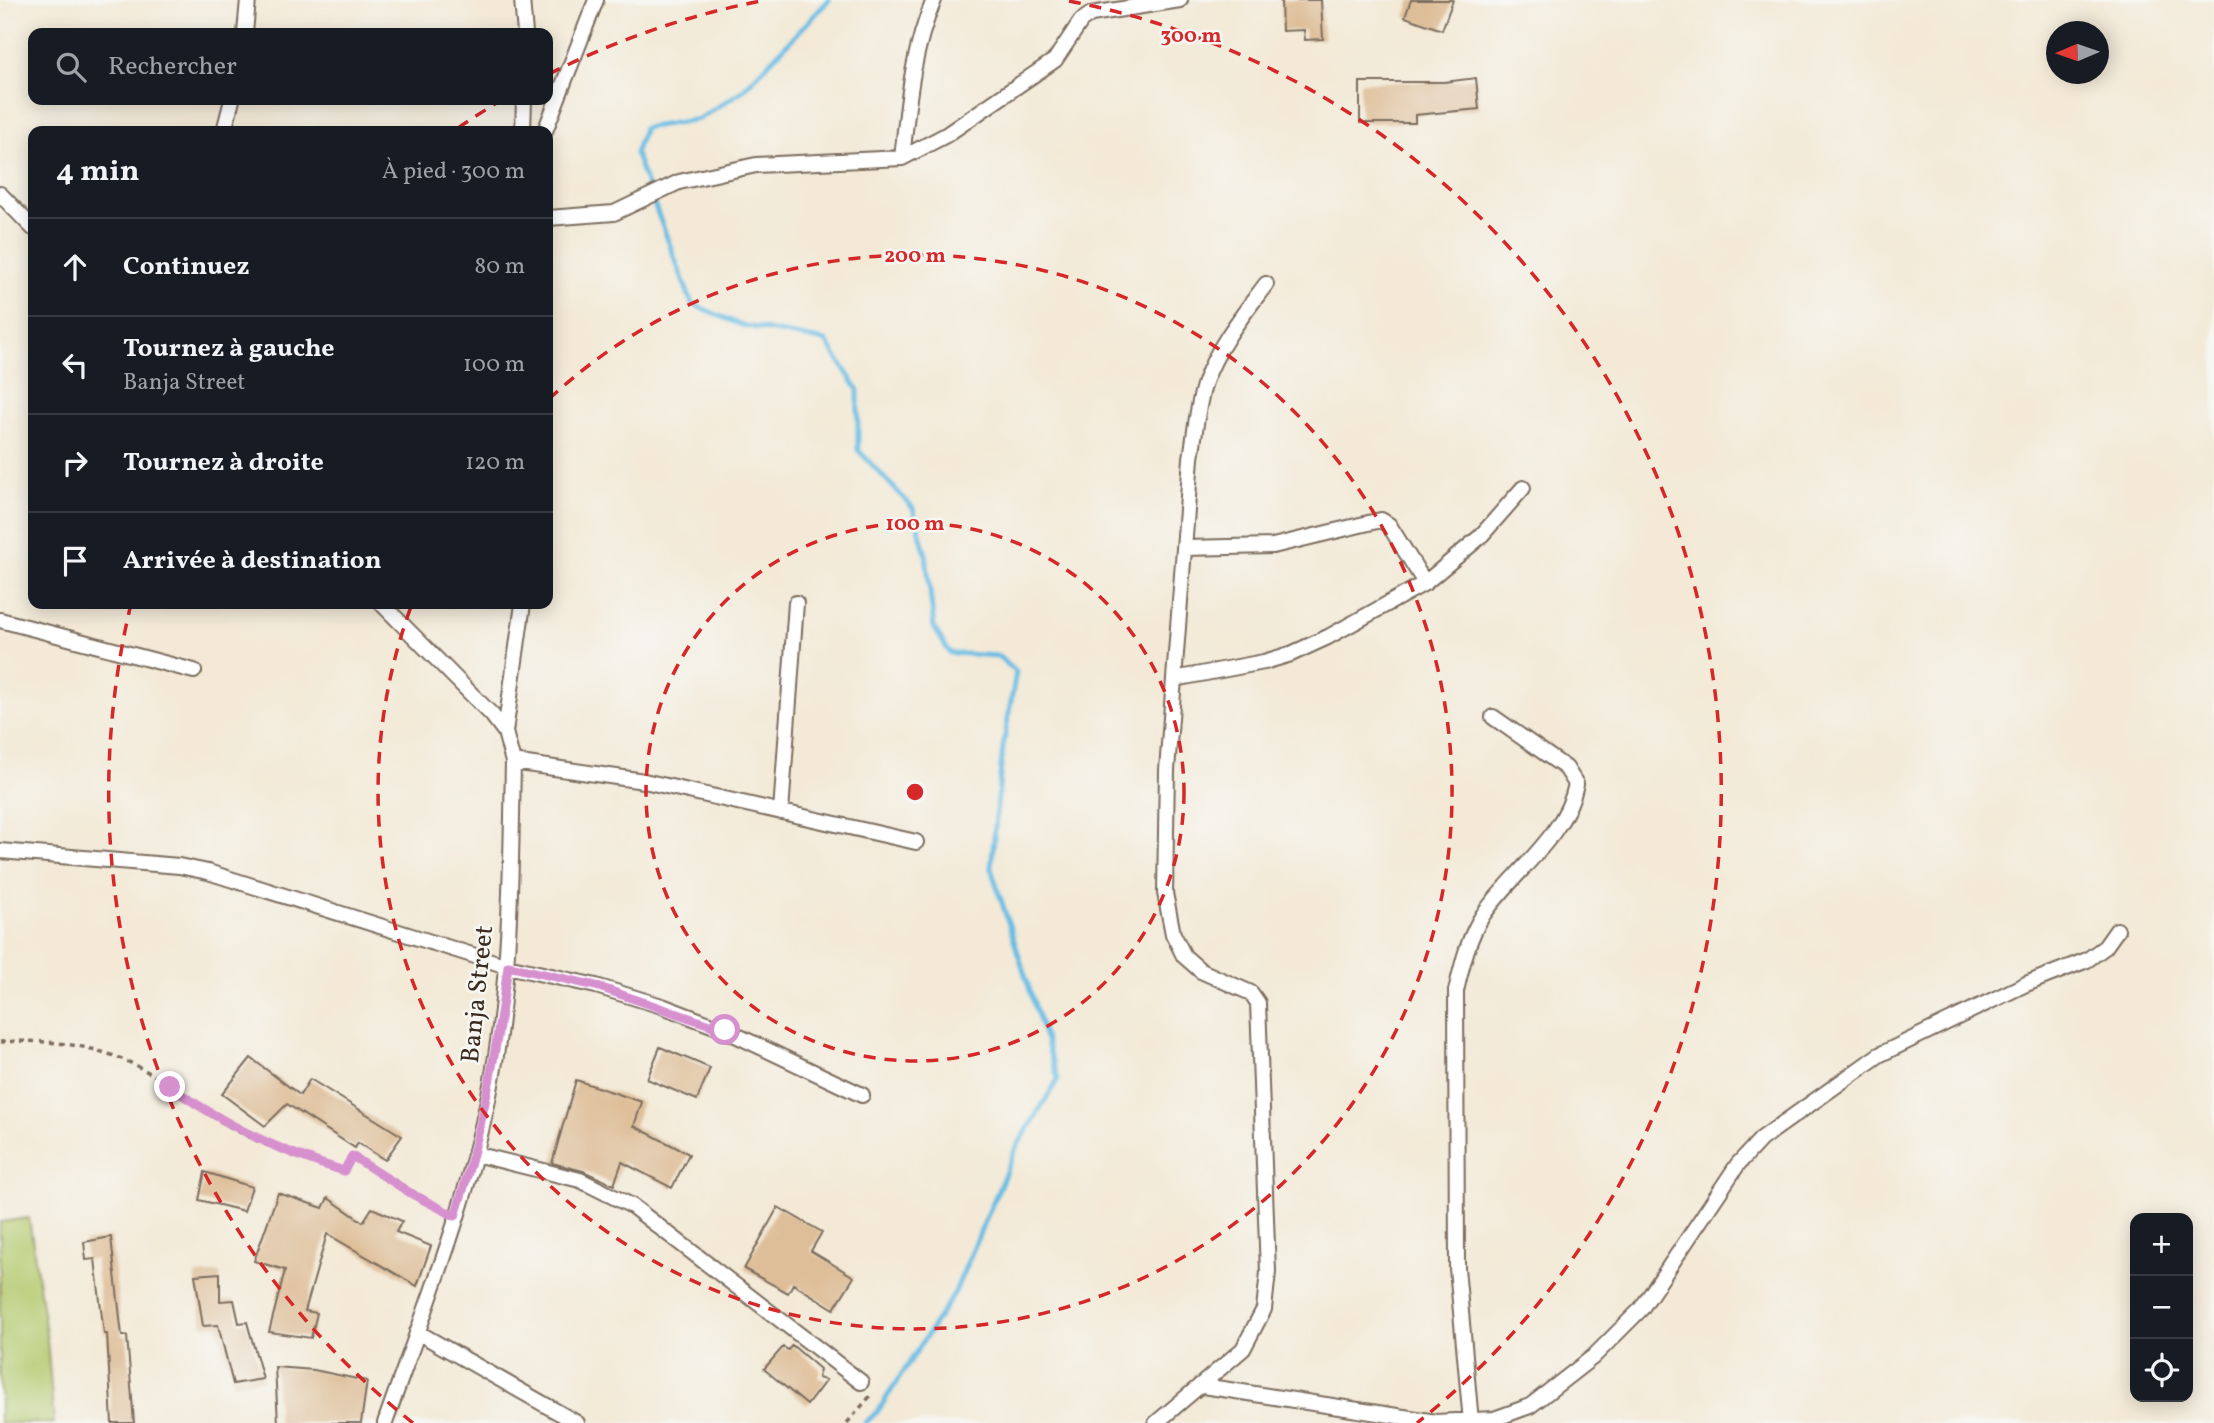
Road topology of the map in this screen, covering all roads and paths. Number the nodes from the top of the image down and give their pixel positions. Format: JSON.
{"nodes":[{"id":1,"x":248,"y":0,"type":"edge"},
{"id":2,"x":522,"y":0,"type":"edge"},
{"id":3,"x":596,"y":0,"type":"edge"},
{"id":4,"x":934,"y":0,"type":"edge"},
{"id":5,"x":1180,"y":0,"type":"edge"},
{"id":6,"x":245,"y":28,"type":"edge"},
{"id":7,"x":525,"y":28,"type":"edge"},
{"id":8,"x":231,"y":105,"type":"edge"},
{"id":9,"x":524,"y":105,"type":"edge"},
{"id":10,"x":225,"y":126,"type":"edge"},
{"id":11,"x":523,"y":126,"type":"edge"},
{"id":12,"x":547,"y":126,"type":"edge"},
{"id":13,"x":902,"y":159,"type":"junction"},
{"id":14,"x":0,"y":194,"type":"edge"},
{"id":15,"x":553,"y":218,"type":"edge"},
{"id":16,"x":28,"y":223,"type":"edge"},
{"id":17,"x":1266,"y":284,"type":"dead end"},
{"id":18,"x":1522,"y":488,"type":"dead end"},
{"id":19,"x":1184,"y":548,"type":"junction"},
{"id":20,"x":1425,"y":583,"type":"junction"},
{"id":21,"x":796,"y":603,"type":"dead end"},
{"id":22,"x":387,"y":609,"type":"edge"},
{"id":23,"x":522,"y":609,"type":"edge"},
{"id":24,"x":0,"y":620,"type":"edge"},
{"id":25,"x":194,"y":671,"type":"dead end"},
{"id":26,"x":1174,"y":679,"type":"junction"},
{"id":27,"x":1493,"y":717,"type":"dead end"},
{"id":28,"x":505,"y":732,"type":"junction"},
{"id":29,"x":513,"y":761,"type":"junction"},
{"id":30,"x":780,"y":812,"type":"junction"},
{"id":31,"x":916,"y":842,"type":"dead end"},
{"id":32,"x":0,"y":851,"type":"edge"},
{"id":33,"x":2118,"y":930,"type":"dead end"},
{"id":34,"x":508,"y":966,"type":"junction"},
{"id":35,"x":0,"y":1042,"type":"edge"},
{"id":36,"x":862,"y":1095,"type":"dead end"},
{"id":37,"x":475,"y":1154,"type":"junction"},
{"id":38,"x":455,"y":1216,"type":"junction"},
{"id":39,"x":417,"y":1332,"type":"junction"},
{"id":40,"x":861,"y":1382,"type":"joint"},
{"id":41,"x":1203,"y":1386,"type":"junction"},
{"id":42,"x":1471,"y":1422,"type":"edge"},
{"id":43,"x":385,"y":1423,"type":"edge"},
{"id":44,"x":577,"y":1423,"type":"edge"},
{"id":45,"x":847,"y":1423,"type":"edge"},
{"id":46,"x":1156,"y":1423,"type":"edge"}],
"edges":[{"from":1,"to":6,"type":"street"},
{"from":2,"to":7,"type":"street"},
{"from":3,"to":12,"type":"street"},
{"from":4,"to":13,"type":"street"},
{"from":5,"to":13,"type":"street"},
{"from":8,"to":10,"type":"street"},
{"from":9,"to":11,"type":"street"},
{"from":13,"to":15,"type":"street"},
{"from":14,"to":16,"type":"street"},
{"from":17,"to":19,"type":"street"},
{"from":18,"to":20,"type":"street"},
{"from":19,"to":20,"type":"street"},
{"from":19,"to":26,"type":"street"},
{"from":20,"to":26,"type":"street"},
{"from":21,"to":30,"type":"street"},
{"from":22,"to":28,"type":"street","name":"Banja Street"},
{"from":23,"to":28,"type":"street"},
{"from":24,"to":25,"type":"street"},
{"from":26,"to":41,"type":"street"},
{"from":27,"to":42,"type":"street"},
{"from":28,"to":29,"type":"street","name":"Banja Street"},
{"from":29,"to":30,"type":"street"},
{"from":29,"to":34,"type":"street","name":"Banja Street"},
{"from":30,"to":31,"type":"street"},
{"from":32,"to":34,"type":"street"},
{"from":33,"to":42,"type":"street"},
{"from":34,"to":36,"type":"street"},
{"from":34,"to":37,"type":"street","name":"Banja Street"},
{"from":35,"to":38,"type":"path"},
{"from":37,"to":38,"type":"street","name":"Banja Street"},
{"from":37,"to":40,"type":"street"},
{"from":38,"to":39,"type":"street","name":"Banja Street"},
{"from":39,"to":43,"type":"street","name":"Banja Street"},
{"from":39,"to":44,"type":"street"},
{"from":40,"to":45,"type":"path"},
{"from":41,"to":42,"type":"street"},
{"from":41,"to":46,"type":"street"}]}
